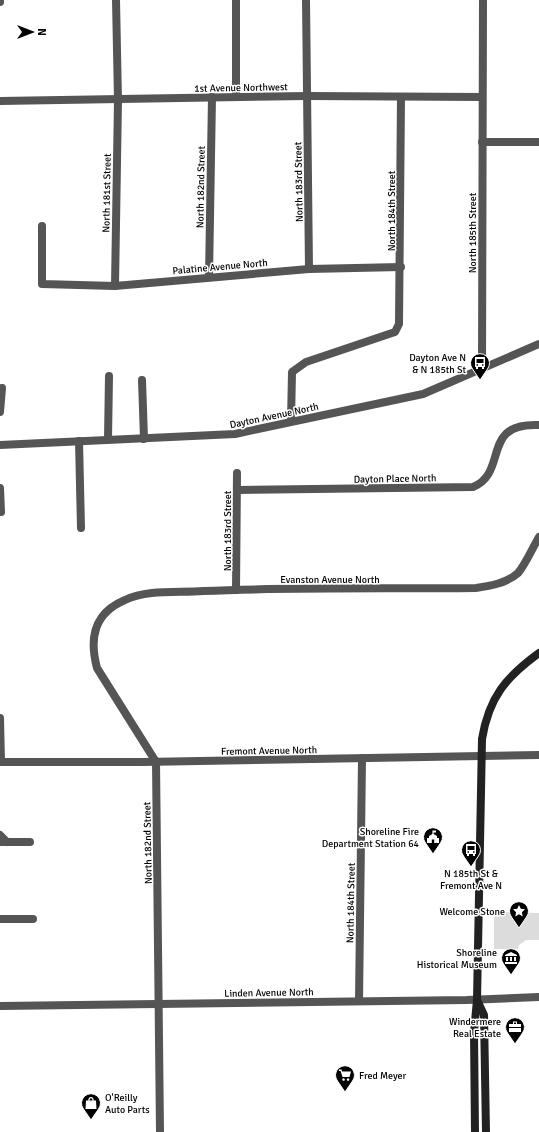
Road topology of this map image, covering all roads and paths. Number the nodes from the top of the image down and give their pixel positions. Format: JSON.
{"nodes":[{"id":1,"x":116,"y":0,"type":"edge"},
{"id":2,"x":236,"y":0,"type":"edge"},
{"id":3,"x":306,"y":0,"type":"edge"},
{"id":4,"x":483,"y":0,"type":"edge"},
{"id":5,"x":236,"y":96,"type":"junction"},
{"id":6,"x":307,"y":96,"type":"junction"},
{"id":7,"x":212,"y":97,"type":"junction"},
{"id":8,"x":401,"y":97,"type":"junction"},
{"id":9,"x":482,"y":97,"type":"junction"},
{"id":10,"x":118,"y":100,"type":"junction"},
{"id":11,"x":0,"y":101,"type":"edge"},
{"id":12,"x":482,"y":142,"type":"junction"},
{"id":13,"x":539,"y":142,"type":"edge"},
{"id":14,"x":42,"y":226,"type":"dead end"},
{"id":15,"x":400,"y":266,"type":"junction"},
{"id":16,"x":309,"y":269,"type":"junction"},
{"id":17,"x":209,"y":277,"type":"junction"},
{"id":18,"x":114,"y":286,"type":"junction"},
{"id":19,"x":539,"y":344,"type":"edge"},
{"id":20,"x":482,"y":369,"type":"junction"},
{"id":21,"x":108,"y":376,"type":"dead end"},
{"id":22,"x":142,"y":380,"type":"dead end"},
{"id":23,"x":2,"y":388,"type":"dead end"},
{"id":24,"x":0,"y":412,"type":"edge"},
{"id":25,"x":291,"y":421,"type":"junction"},
{"id":26,"x":539,"y":425,"type":"edge"},
{"id":27,"x":108,"y":440,"type":"junction"},
{"id":28,"x":144,"y":440,"type":"junction"},
{"id":29,"x":79,"y":442,"type":"junction"},
{"id":30,"x":0,"y":445,"type":"edge"},
{"id":31,"x":237,"y":473,"type":"dead end"},
{"id":32,"x":0,"y":488,"type":"edge"},
{"id":33,"x":237,"y":490,"type":"junction"},
{"id":34,"x":1,"y":512,"type":"dead end"},
{"id":35,"x":81,"y":528,"type":"dead end"},
{"id":36,"x":539,"y":537,"type":"edge"},
{"id":37,"x":236,"y":590,"type":"junction"},
{"id":38,"x":539,"y":653,"type":"edge"},
{"id":39,"x":0,"y":718,"type":"edge"},
{"id":40,"x":481,"y":755,"type":"junction"},
{"id":41,"x":539,"y":755,"type":"edge"},
{"id":42,"x":362,"y":758,"type":"junction"},
{"id":43,"x":1,"y":762,"type":"edge"},
{"id":44,"x":156,"y":762,"type":"junction"},
{"id":45,"x":0,"y":835,"type":"edge"},
{"id":46,"x":4,"y":842,"type":"edge"},
{"id":47,"x":30,"y":842,"type":"dead end"},
{"id":48,"x":0,"y":919,"type":"edge"},
{"id":49,"x":33,"y":920,"type":"dead end"},
{"id":50,"x":539,"y":997,"type":"edge"},
{"id":51,"x":478,"y":1000,"type":"junction"},
{"id":52,"x":359,"y":1001,"type":"junction"},
{"id":53,"x":160,"y":1003,"type":"junction"},
{"id":54,"x":0,"y":1006,"type":"edge"},
{"id":55,"x":160,"y":1132,"type":"edge"},
{"id":56,"x":475,"y":1132,"type":"edge"},
{"id":57,"x":486,"y":1132,"type":"edge"}],
"edges":[{"from":1,"to":10,"type":"street","name":"North 181st Street"},
{"from":2,"to":5,"type":"street"},
{"from":3,"to":6,"type":"street","name":"North 183rd Street"},
{"from":4,"to":9,"type":"street","name":"North 185th Street"},
{"from":5,"to":6,"type":"street","name":"1st Avenue Northwest"},
{"from":5,"to":7,"type":"street","name":"1st Avenue Northwest"},
{"from":6,"to":8,"type":"street","name":"1st Avenue Northwest"},
{"from":6,"to":16,"type":"street","name":"North 183rd Street"},
{"from":7,"to":10,"type":"street","name":"1st Avenue Northwest"},
{"from":7,"to":17,"type":"street","name":"North 182nd Street"},
{"from":8,"to":9,"type":"street","name":"1st Avenue Northwest"},
{"from":8,"to":15,"type":"street","name":"North 184th Street"},
{"from":9,"to":12,"type":"street","name":"North 185th Street"},
{"from":10,"to":11,"type":"street","name":"1st Avenue Northwest"},
{"from":10,"to":18,"type":"street","name":"North 181st Street"},
{"from":12,"to":13,"type":"street"},
{"from":12,"to":20,"type":"street","name":"North 185th Street"},
{"from":14,"to":18,"type":"street","name":"Palatine Avenue North"},
{"from":15,"to":16,"type":"street","name":"Palatine Avenue North"},
{"from":15,"to":25,"type":"street","name":"North 184th Street"},
{"from":16,"to":17,"type":"street","name":"Palatine Avenue North"},
{"from":17,"to":18,"type":"street","name":"Palatine Avenue North"},
{"from":19,"to":20,"type":"street","name":"Dayton Avenue North"},
{"from":20,"to":25,"type":"street","name":"Dayton Avenue North"},
{"from":21,"to":27,"type":"street"},
{"from":22,"to":28,"type":"street"},
{"from":23,"to":24,"type":"street"},
{"from":25,"to":28,"type":"street","name":"Dayton Avenue North"},
{"from":26,"to":33,"type":"street","name":"Dayton Place North"},
{"from":27,"to":28,"type":"street","name":"Dayton Avenue North"},
{"from":27,"to":29,"type":"street","name":"Dayton Avenue North"},
{"from":29,"to":30,"type":"street","name":"Dayton Avenue North"},
{"from":29,"to":35,"type":"street"},
{"from":31,"to":33,"type":"street","name":"North 183rd Street"},
{"from":32,"to":34,"type":"street"},
{"from":33,"to":37,"type":"street","name":"North 183rd Street"},
{"from":36,"to":37,"type":"street","name":"Evanston Avenue North"},
{"from":37,"to":44,"type":"street","name":"Evanston Avenue North"},
{"from":38,"to":40,"type":"main road"},
{"from":39,"to":43,"type":"street"},
{"from":40,"to":41,"type":"street","name":"Fremont Avenue North"},
{"from":40,"to":42,"type":"street","name":"Fremont Avenue North"},
{"from":40,"to":51,"type":"main road"},
{"from":42,"to":44,"type":"street","name":"Fremont Avenue North"},
{"from":42,"to":52,"type":"street","name":"North 184th Street"},
{"from":43,"to":44,"type":"street","name":"Fremont Avenue North"},
{"from":44,"to":53,"type":"street","name":"North 182nd Street"},
{"from":45,"to":46,"type":"street"},
{"from":46,"to":47,"type":"street"},
{"from":48,"to":49,"type":"street"},
{"from":50,"to":51,"type":"street","name":"Linden Avenue North"},
{"from":51,"to":52,"type":"street","name":"Linden Avenue North"},
{"from":51,"to":56,"type":"main road"},
{"from":51,"to":57,"type":"main road"},
{"from":52,"to":53,"type":"street","name":"Linden Avenue North"},
{"from":53,"to":54,"type":"street","name":"Linden Avenue North"},
{"from":53,"to":55,"type":"street","name":"North 182nd Street"}]}
